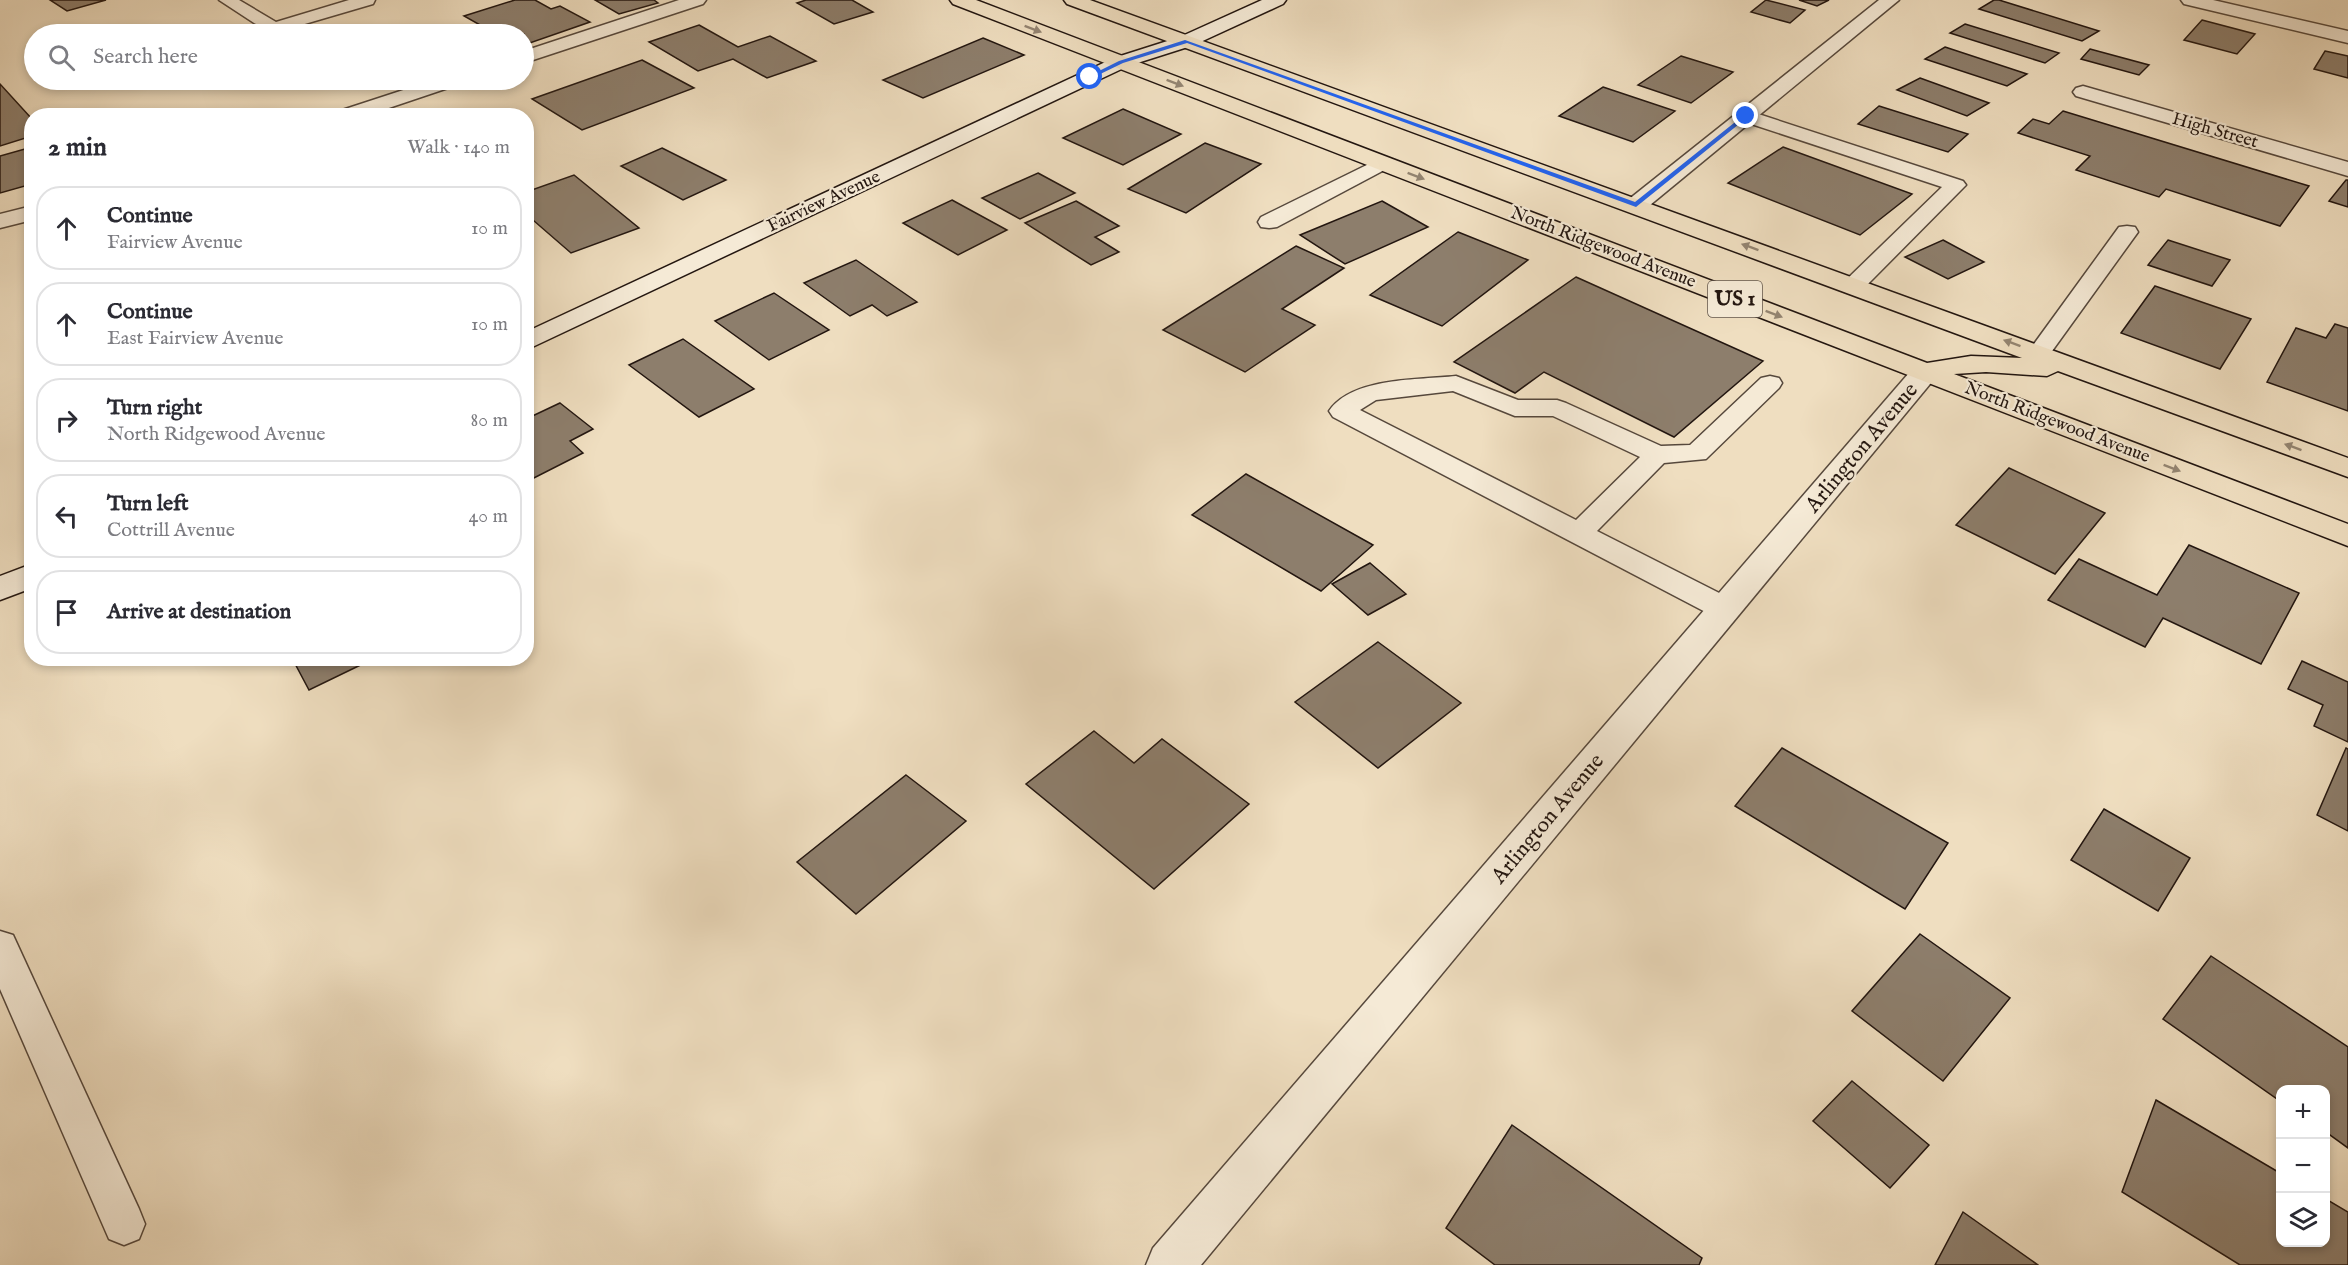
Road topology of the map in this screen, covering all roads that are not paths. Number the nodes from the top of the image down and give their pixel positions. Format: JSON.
{"nodes":[{"id":1,"x":227,"y":0,"type":"edge"},
{"id":2,"x":367,"y":0,"type":"edge"},
{"id":3,"x":697,"y":0,"type":"edge"},
{"id":4,"x":959,"y":0,"type":"edge"},
{"id":5,"x":1074,"y":0,"type":"edge"},
{"id":6,"x":1277,"y":0,"type":"edge"},
{"id":7,"x":1890,"y":0,"type":"edge"},
{"id":8,"x":2190,"y":0,"type":"edge"},
{"id":9,"x":267,"y":24,"type":"edge"},
{"id":10,"x":287,"y":24,"type":"edge"},
{"id":11,"x":2348,"y":37,"type":"edge"},
{"id":12,"x":1187,"y":41,"type":"junction"},
{"id":13,"x":534,"y":54,"type":"edge"},
{"id":14,"x":1121,"y":62,"type":"junction"},
{"id":15,"x":422,"y":90,"type":"edge"},
{"id":16,"x":2083,"y":92,"type":"dead end"},
{"id":17,"x":367,"y":108,"type":"edge"},
{"id":18,"x":1746,"y":116,"type":"junction"},
{"id":19,"x":1383,"y":163,"type":"junction"},
{"id":20,"x":2348,"y":169,"type":"edge"},
{"id":21,"x":1636,"y":205,"type":"junction"},
{"id":22,"x":24,"y":215,"type":"edge"},
{"id":23,"x":0,"y":221,"type":"edge"},
{"id":24,"x":1269,"y":222,"type":"dead end"},
{"id":25,"x":2127,"y":232,"type":"dead end"},
{"id":26,"x":1854,"y":285,"type":"junction"},
{"id":27,"x":534,"y":338,"type":"edge"},
{"id":28,"x":2039,"y":353,"type":"junction"},
{"id":29,"x":1925,"y":372,"type":"junction"},
{"id":30,"x":2091,"y":373,"type":"junction"},
{"id":31,"x":1770,"y":383,"type":"dead end"},
{"id":32,"x":1657,"y":455,"type":"junction"},
{"id":33,"x":2348,"y":468,"type":"edge"},
{"id":34,"x":1579,"y":533,"type":"junction"},
{"id":35,"x":2348,"y":536,"type":"edge"},
{"id":36,"x":24,"y":578,"type":"edge"},
{"id":37,"x":0,"y":589,"type":"edge"},
{"id":38,"x":1725,"y":609,"type":"junction"},
{"id":39,"x":0,"y":947,"type":"edge"},
{"id":40,"x":124,"y":1224,"type":"dead end"},
{"id":41,"x":1170,"y":1265,"type":"edge"}],
"edges":[{"from":1,"to":9,"type":"lane"},
{"from":2,"to":10,"type":"lane"},
{"from":3,"to":13,"type":"street"},
{"from":4,"to":14,"type":"main road","name":"North Ridgewood Avenue","number":"US 1","one_way":true},
{"from":5,"to":12,"type":"main road","number":"US 1"},
{"from":6,"to":12,"type":"street","name":"Fairview Avenue"},
{"from":7,"to":18,"type":"street"},
{"from":8,"to":11,"type":"street"},
{"from":12,"to":14,"type":"street","name":"Fairview Avenue"},
{"from":12,"to":21,"type":"main road","number":"US 1"},
{"from":14,"to":19,"type":"main road","name":"North Ridgewood Avenue","number":"US 1","one_way":true},
{"from":14,"to":27,"type":"street","name":"Fairview Avenue"},
{"from":15,"to":17,"type":"street"},
{"from":16,"to":20,"type":"street","name":"High Street"},
{"from":18,"to":21,"type":"street"},
{"from":18,"to":26,"type":"lane"},
{"from":19,"to":24,"type":"lane"},
{"from":19,"to":29,"type":"main road","name":"North Ridgewood Avenue","number":"US 1","one_way":true},
{"from":26,"to":21,"type":"main road","number":"US 1","one_way":true},
{"from":22,"to":23,"type":"street"},
{"from":25,"to":28,"type":"lane"},
{"from":28,"to":26,"type":"main road","number":"US 1","one_way":true},
{"from":28,"to":30,"type":"main road","number":"US 1"},
{"from":29,"to":30,"type":"main road"},
{"from":29,"to":35,"type":"main road","name":"North Ridgewood Avenue","number":"US 1","one_way":true},
{"from":29,"to":38,"type":"street","name":"Arlington Avenue"},
{"from":33,"to":30,"type":"main road","number":"US 1","one_way":true},
{"from":31,"to":32,"type":"lane"},
{"from":32,"to":34,"type":"lane"},
{"from":32,"to":34,"type":"lane"},
{"from":34,"to":38,"type":"lane"},
{"from":36,"to":37,"type":"street"},
{"from":38,"to":41,"type":"street","name":"Arlington Avenue"},
{"from":39,"to":40,"type":"lane"}]}
